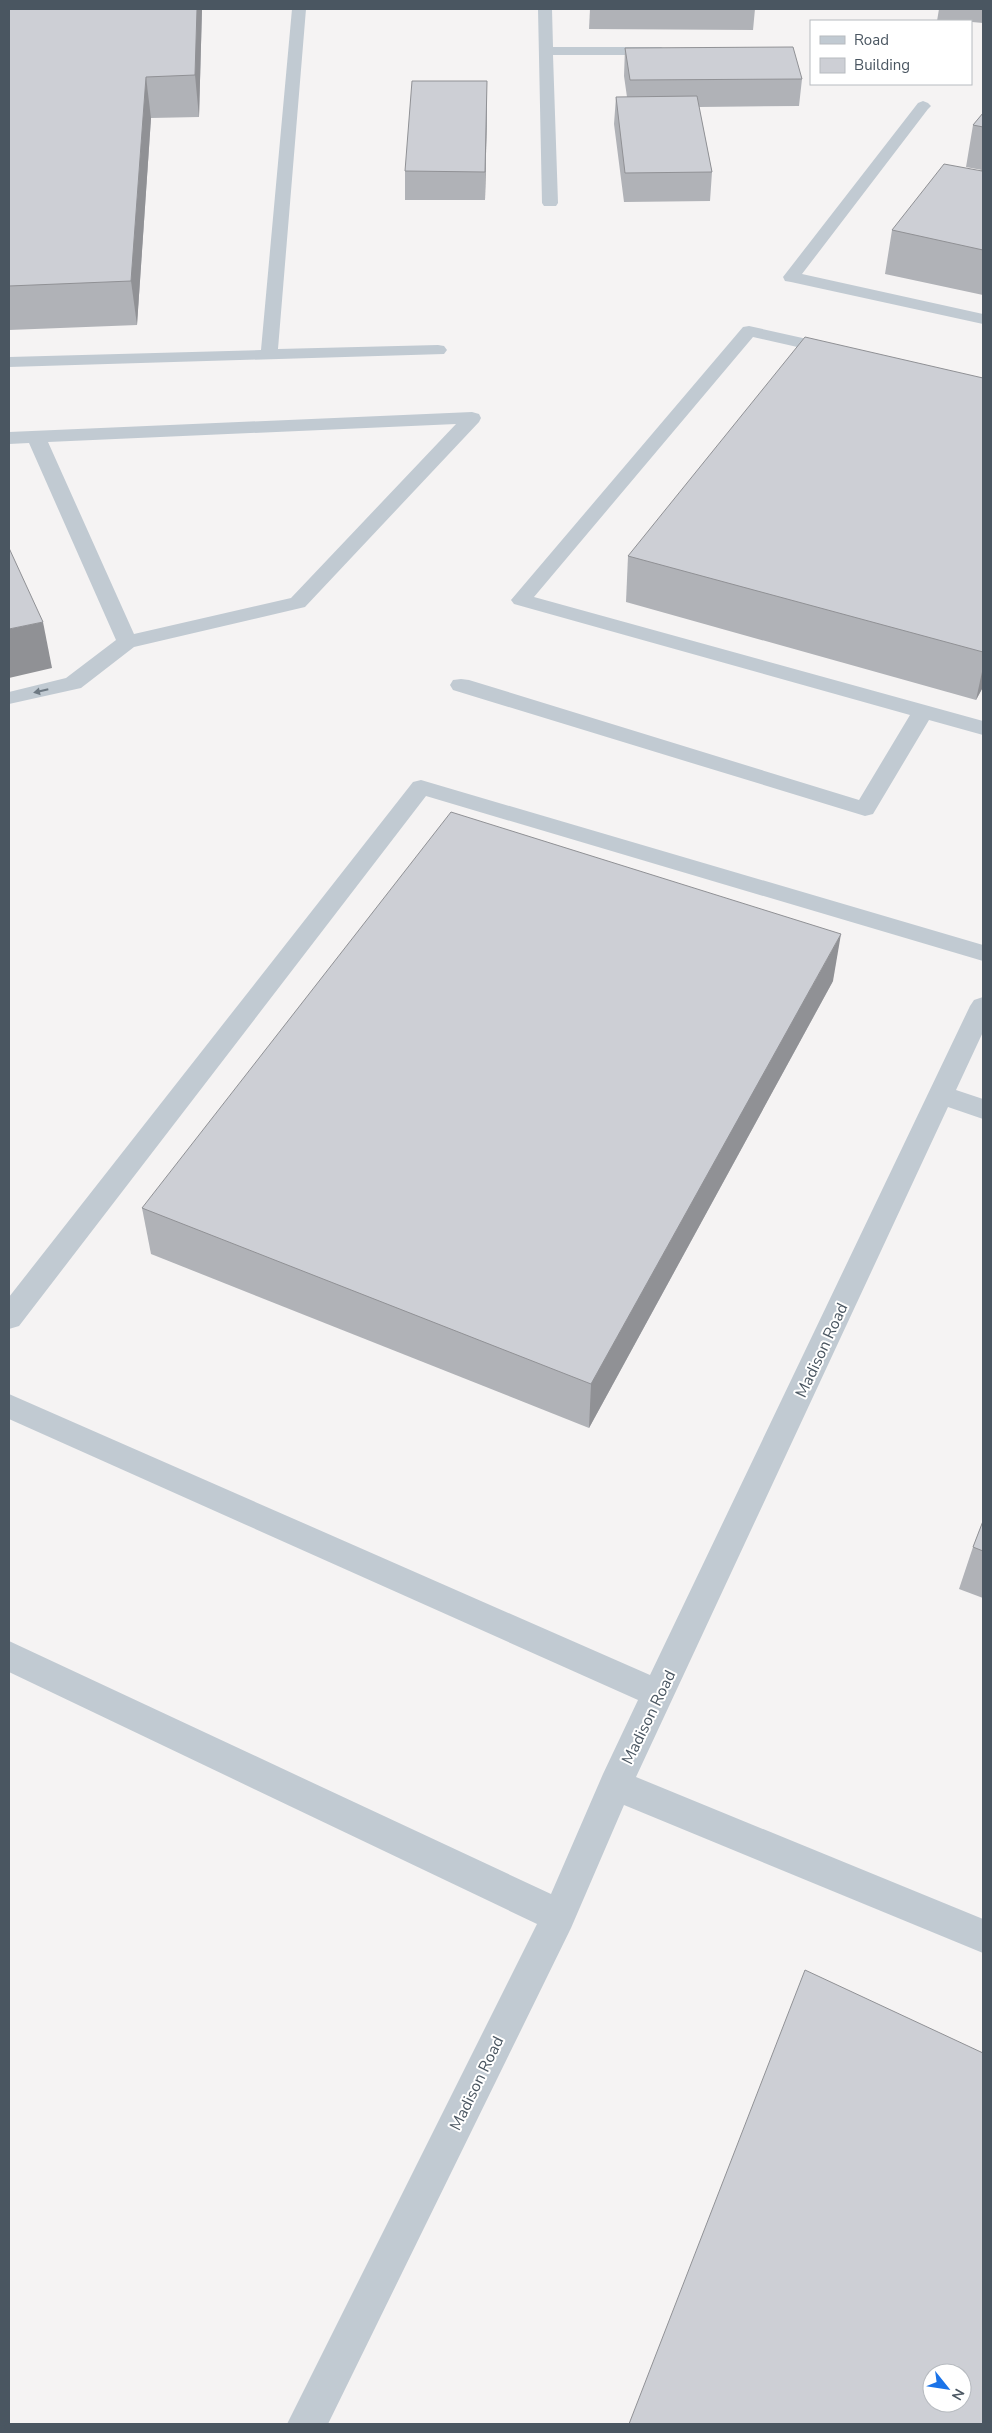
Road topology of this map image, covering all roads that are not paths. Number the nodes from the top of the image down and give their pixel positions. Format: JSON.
{"nodes":[{"id":1,"x":299,"y":9,"type":"edge"},
{"id":2,"x":545,"y":9,"type":"edge"},
{"id":3,"x":545,"y":51,"type":"junction"},
{"id":4,"x":674,"y":51,"type":"edge"},
{"id":5,"x":923,"y":106,"type":"dead end"},
{"id":6,"x":550,"y":203,"type":"dead end"},
{"id":7,"x":983,"y":319,"type":"edge"},
{"id":8,"x":438,"y":350,"type":"dead end"},
{"id":9,"x":269,"y":355,"type":"junction"},
{"id":10,"x":852,"y":355,"type":"edge"},
{"id":11,"x":9,"y":362,"type":"edge"},
{"id":12,"x":36,"y":437,"type":"junction"},
{"id":13,"x":9,"y":438,"type":"edge"},
{"id":14,"x":127,"y":642,"type":"junction"},
{"id":15,"x":461,"y":685,"type":"dead end"},
{"id":16,"x":9,"y":698,"type":"edge"},
{"id":17,"x":923,"y":712,"type":"junction"},
{"id":18,"x":983,"y":728,"type":"edge"},
{"id":19,"x":983,"y":954,"type":"edge"},
{"id":20,"x":983,"y":1006,"type":"edge"},
{"id":21,"x":942,"y":1095,"type":"junction"},
{"id":22,"x":983,"y":1108,"type":"edge"},
{"id":23,"x":9,"y":1318,"type":"edge"},
{"id":24,"x":9,"y":1406,"type":"edge"},
{"id":25,"x":9,"y":1656,"type":"edge"},
{"id":26,"x":659,"y":1694,"type":"junction"},
{"id":27,"x":615,"y":1785,"type":"junction"},
{"id":28,"x":559,"y":1916,"type":"junction"},
{"id":29,"x":983,"y":1936,"type":"edge"},
{"id":30,"x":307,"y":2424,"type":"edge"}],
"edges":[{"from":1,"to":9,"type":"street"},
{"from":2,"to":3,"type":"street"},
{"from":3,"to":4,"type":"street"},
{"from":3,"to":6,"type":"street"},
{"from":5,"to":7,"type":"street"},
{"from":8,"to":9,"type":"street"},
{"from":9,"to":11,"type":"street"},
{"from":10,"to":17,"type":"street"},
{"from":12,"to":13,"type":"street"},
{"from":12,"to":14,"type":"street"},
{"from":12,"to":14,"type":"street"},
{"from":14,"to":16,"type":"street","one_way":true},
{"from":15,"to":17,"type":"street"},
{"from":17,"to":18,"type":"street"},
{"from":19,"to":23,"type":"street"},
{"from":20,"to":21,"type":"street","name":"Madison Road"},
{"from":21,"to":22,"type":"street"},
{"from":21,"to":26,"type":"street","name":"Madison Road"},
{"from":24,"to":26,"type":"street"},
{"from":25,"to":28,"type":"street"},
{"from":26,"to":27,"type":"street","name":"Madison Road"},
{"from":27,"to":28,"type":"street","name":"Madison Road"},
{"from":27,"to":29,"type":"street"},
{"from":28,"to":30,"type":"street","name":"Madison Road"}]}
